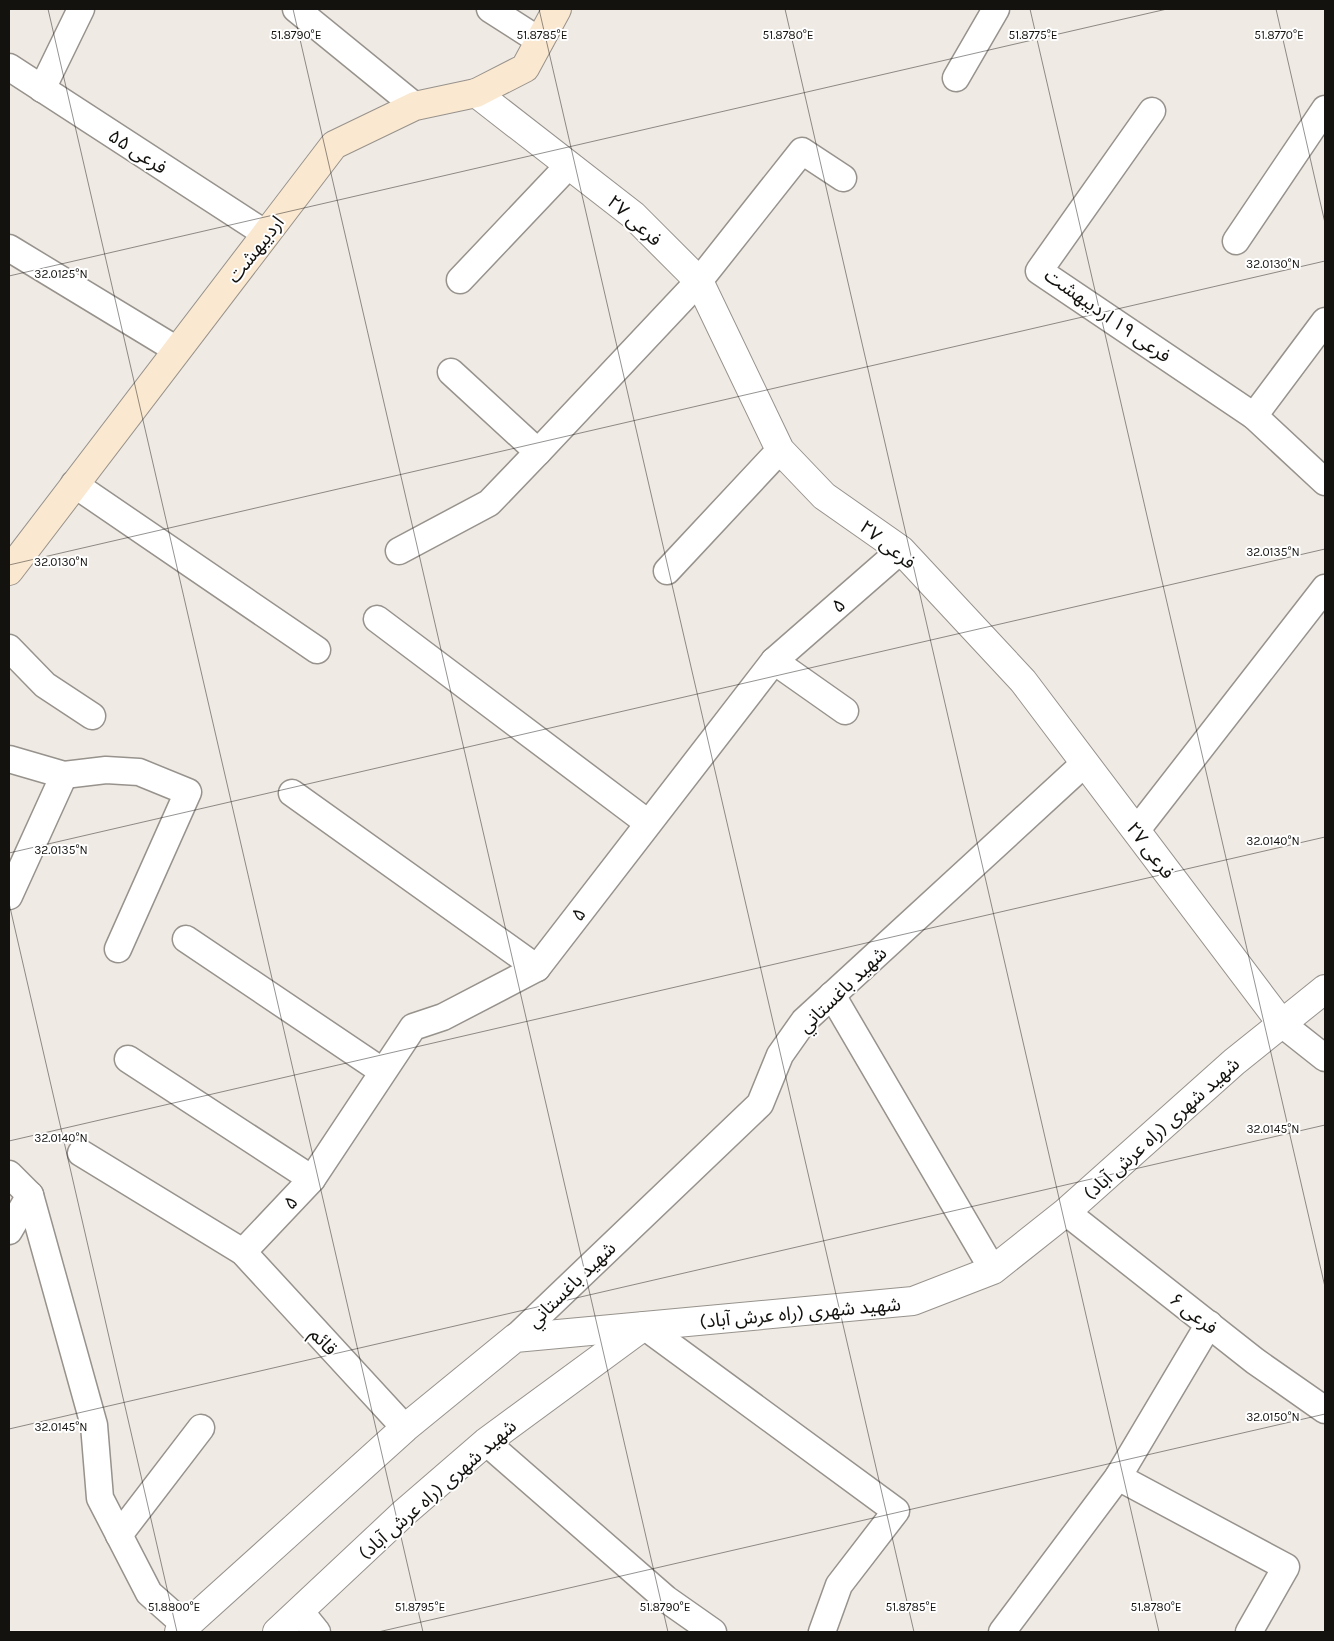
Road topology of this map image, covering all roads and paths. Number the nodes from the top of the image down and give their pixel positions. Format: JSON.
{"nodes":[{"id":1,"x":81,"y":9,"type":"edge"},
{"id":2,"x":296,"y":9,"type":"edge"},
{"id":3,"x":490,"y":9,"type":"edge"},
{"id":4,"x":558,"y":9,"type":"edge"},
{"id":5,"x":996,"y":9,"type":"edge"},
{"id":6,"x":540,"y":41,"type":"junction"},
{"id":7,"x":9,"y":67,"type":"edge"},
{"id":8,"x":956,"y":78,"type":"dead end"},
{"id":9,"x":42,"y":89,"type":"junction"},
{"id":10,"x":476,"y":93,"type":"junction"},
{"id":11,"x":416,"y":106,"type":"junction"},
{"id":12,"x":1325,"y":109,"type":"edge"},
{"id":13,"x":1152,"y":111,"type":"dead end"},
{"id":14,"x":569,"y":165,"type":"junction"},
{"id":15,"x":843,"y":178,"type":"dead end"},
{"id":16,"x":266,"y":234,"type":"junction"},
{"id":17,"x":1236,"y":242,"type":"dead end"},
{"id":18,"x":9,"y":248,"type":"edge"},
{"id":19,"x":460,"y":280,"type":"dead end"},
{"id":20,"x":698,"y":281,"type":"junction"},
{"id":21,"x":1325,"y":321,"type":"edge"},
{"id":22,"x":177,"y":350,"type":"junction"},
{"id":23,"x":451,"y":372,"type":"dead end"},
{"id":24,"x":1254,"y":416,"type":"junction"},
{"id":25,"x":780,"y":450,"type":"junction"},
{"id":26,"x":538,"y":452,"type":"junction"},
{"id":27,"x":1325,"y":482,"type":"edge"},
{"id":28,"x":74,"y":484,"type":"junction"},
{"id":29,"x":901,"y":550,"type":"junction"},
{"id":30,"x":399,"y":551,"type":"dead end"},
{"id":31,"x":9,"y":571,"type":"edge"},
{"id":32,"x":667,"y":571,"type":"dead end"},
{"id":33,"x":1325,"y":588,"type":"edge"},
{"id":34,"x":377,"y":618,"type":"dead end"},
{"id":35,"x":9,"y":648,"type":"edge"},
{"id":36,"x":317,"y":650,"type":"dead end"},
{"id":37,"x":774,"y":661,"type":"junction"},
{"id":38,"x":845,"y":711,"type":"dead end"},
{"id":39,"x":92,"y":716,"type":"dead end"},
{"id":40,"x":9,"y":759,"type":"edge"},
{"id":41,"x":1085,"y":763,"type":"junction"},
{"id":42,"x":64,"y":775,"type":"junction"},
{"id":43,"x":292,"y":792,"type":"dead end"},
{"id":44,"x":648,"y":824,"type":"junction"},
{"id":45,"x":1136,"y":831,"type":"junction"},
{"id":46,"x":9,"y":896,"type":"edge"},
{"id":47,"x":186,"y":939,"type":"dead end"},
{"id":48,"x":118,"y":948,"type":"dead end"},
{"id":49,"x":537,"y":968,"type":"junction"},
{"id":50,"x":1325,"y":989,"type":"edge"},
{"id":51,"x":832,"y":995,"type":"junction"},
{"id":52,"x":1282,"y":1024,"type":"junction"},
{"id":53,"x":1325,"y":1058,"type":"edge"},
{"id":54,"x":128,"y":1059,"type":"dead end"},
{"id":55,"x":382,"y":1071,"type":"junction"},
{"id":56,"x":81,"y":1153,"type":"dead end"},
{"id":57,"x":9,"y":1174,"type":"edge"},
{"id":58,"x":312,"y":1179,"type":"junction"},
{"id":59,"x":30,"y":1195,"type":"junction"},
{"id":60,"x":1066,"y":1212,"type":"junction"},
{"id":61,"x":9,"y":1232,"type":"edge"},
{"id":62,"x":243,"y":1252,"type":"junction"},
{"id":63,"x":993,"y":1270,"type":"junction"},
{"id":64,"x":1209,"y":1324,"type":"junction"},
{"id":65,"x":644,"y":1326,"type":"junction"},
{"id":66,"x":515,"y":1338,"type":"junction"},
{"id":67,"x":1325,"y":1410,"type":"edge"},
{"id":68,"x":200,"y":1428,"type":"dead end"},
{"id":69,"x":405,"y":1428,"type":"junction"},
{"id":70,"x":486,"y":1442,"type":"junction"},
{"id":71,"x":1118,"y":1477,"type":"junction"},
{"id":72,"x":119,"y":1535,"type":"junction"},
{"id":73,"x":300,"y":1611,"type":"junction"},
{"id":74,"x":182,"y":1629,"type":"edge"},
{"id":75,"x":277,"y":1632,"type":"edge"},
{"id":76,"x":317,"y":1632,"type":"edge"},
{"id":77,"x":713,"y":1632,"type":"edge"},
{"id":78,"x":822,"y":1632,"type":"edge"},
{"id":79,"x":1002,"y":1632,"type":"edge"},
{"id":80,"x":1249,"y":1632,"type":"edge"}],
"edges":[{"from":1,"to":9,"type":"street"},
{"from":2,"to":11,"type":"street"},
{"from":3,"to":6,"type":"street"},
{"from":4,"to":6,"type":"main road","name":"اردیبهشت"},
{"from":5,"to":8,"type":"street"},
{"from":6,"to":10,"type":"main road","name":"اردیبهشت"},
{"from":7,"to":9,"type":"street","name":"فرعی ۵۵"},
{"from":9,"to":16,"type":"street","name":"فرعی ۵۵"},
{"from":10,"to":11,"type":"main road","name":"اردیبهشت"},
{"from":10,"to":14,"type":"street","name":"فرعی ۲۷"},
{"from":11,"to":16,"type":"main road","name":"اردیبهشت"},
{"from":12,"to":17,"type":"street"},
{"from":13,"to":24,"type":"street","name":"فرعی ۱۹ اردیبهشت"},
{"from":14,"to":19,"type":"street"},
{"from":14,"to":20,"type":"street","name":"فرعی ۲۷"},
{"from":15,"to":20,"type":"street"},
{"from":16,"to":22,"type":"main road","name":"اردیبهشت"},
{"from":18,"to":22,"type":"street"},
{"from":20,"to":25,"type":"street","name":"فرعی ۲۷"},
{"from":20,"to":26,"type":"street"},
{"from":21,"to":24,"type":"street"},
{"from":22,"to":28,"type":"main road","name":"اردیبهشت"},
{"from":23,"to":26,"type":"street"},
{"from":24,"to":27,"type":"street","name":"فرعی ۱۹ اردیبهشت"},
{"from":25,"to":29,"type":"street","name":"فرعی ۲۷"},
{"from":25,"to":32,"type":"street"},
{"from":26,"to":30,"type":"street"},
{"from":28,"to":31,"type":"main road","name":"اردیبهشت"},
{"from":28,"to":36,"type":"street"},
{"from":29,"to":37,"type":"street","name":"۵"},
{"from":29,"to":41,"type":"street","name":"فرعی ۲۷"},
{"from":33,"to":45,"type":"street"},
{"from":34,"to":44,"type":"street"},
{"from":35,"to":39,"type":"street"},
{"from":37,"to":38,"type":"street"},
{"from":37,"to":44,"type":"street","name":"۵"},
{"from":40,"to":42,"type":"street"},
{"from":41,"to":45,"type":"street","name":"فرعی ۲۷"},
{"from":41,"to":51,"type":"street","name":"شهيد باغستاني"},
{"from":42,"to":46,"type":"street"},
{"from":42,"to":48,"type":"street"},
{"from":43,"to":49,"type":"street"},
{"from":44,"to":49,"type":"street","name":"۵"},
{"from":45,"to":52,"type":"street","name":"فرعی ۲۷"},
{"from":47,"to":55,"type":"street"},
{"from":49,"to":55,"type":"street","name":"۵"},
{"from":50,"to":52,"type":"street","name":"شهید شهری (راه عرش آباد)"},
{"from":51,"to":63,"type":"street"},
{"from":51,"to":66,"type":"street","name":"شهيد باغستاني"},
{"from":52,"to":53,"type":"street"},
{"from":52,"to":60,"type":"street","name":"شهید شهری (راه عرش آباد)"},
{"from":54,"to":58,"type":"street"},
{"from":55,"to":58,"type":"street","name":"۵"},
{"from":56,"to":62,"type":"street","name":"قائم"},
{"from":57,"to":59,"type":"street"},
{"from":58,"to":62,"type":"street","name":"۵"},
{"from":59,"to":61,"type":"street"},
{"from":59,"to":72,"type":"street"},
{"from":60,"to":63,"type":"street","name":"شهید شهری (راه عرش آباد)"},
{"from":60,"to":64,"type":"street","name":"فرعی ۶"},
{"from":62,"to":69,"type":"street","name":"قائم"},
{"from":63,"to":65,"type":"street","name":"شهید شهری (راه عرش آباد)"},
{"from":64,"to":67,"type":"street","name":"فرعی ۶"},
{"from":64,"to":71,"type":"street"},
{"from":65,"to":66,"type":"street"},
{"from":65,"to":70,"type":"street","name":"شهید شهری (راه عرش آباد)"},
{"from":65,"to":78,"type":"street"},
{"from":66,"to":69,"type":"street"},
{"from":68,"to":72,"type":"street"},
{"from":69,"to":74,"type":"street"},
{"from":70,"to":73,"type":"street","name":"شهید شهری (راه عرش آباد)"},
{"from":70,"to":77,"type":"street"},
{"from":71,"to":79,"type":"street"},
{"from":71,"to":80,"type":"street"},
{"from":72,"to":74,"type":"street"},
{"from":73,"to":75,"type":"street","name":"شهید شهری (راه عرش آباد)"},
{"from":73,"to":76,"type":"street"}]}
